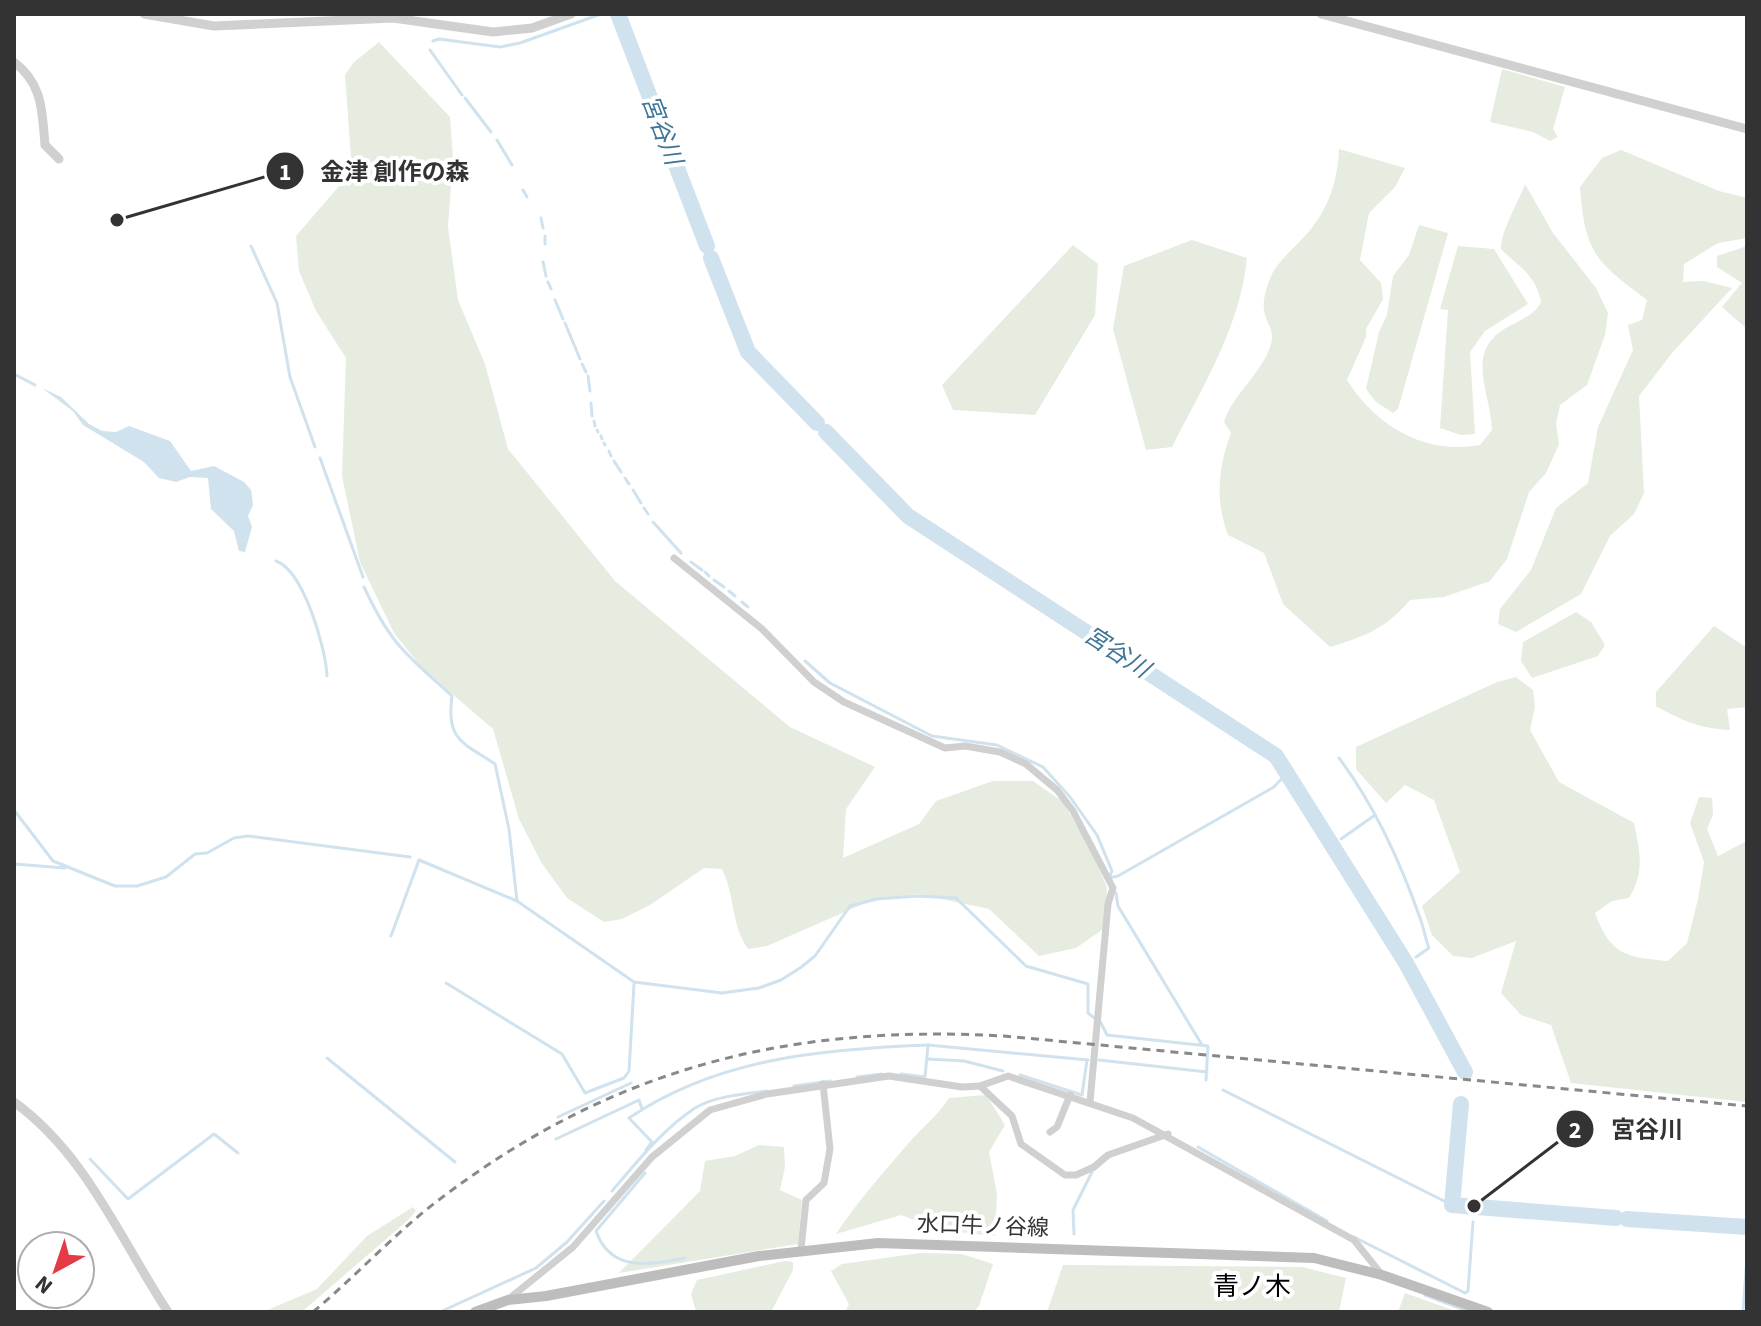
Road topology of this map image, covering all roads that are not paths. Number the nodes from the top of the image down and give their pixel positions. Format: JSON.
{"nodes":[{"id":1,"x":144,"y":14,"type":"edge"},
{"id":2,"x":571,"y":14,"type":"edge"},
{"id":3,"x":1321,"y":14,"type":"edge"},
{"id":4,"x":14,"y":62,"type":"edge"},
{"id":5,"x":1747,"y":129,"type":"edge"},
{"id":6,"x":59,"y":159,"type":"dead end"},
{"id":7,"x":674,"y":558,"type":"dead end"},
{"id":8,"x":1123,"y":884,"type":"dead end"},
{"id":9,"x":1113,"y":888,"type":"junction"},
{"id":10,"x":823,"y":1084,"type":"junction"},
{"id":11,"x":980,"y":1086,"type":"junction"},
{"id":12,"x":1070,"y":1095,"type":"junction"},
{"id":13,"x":14,"y":1102,"type":"edge"},
{"id":14,"x":1090,"y":1102,"type":"junction"},
{"id":15,"x":1050,"y":1132,"type":"dead end"},
{"id":16,"x":1168,"y":1134,"type":"junction"},
{"id":17,"x":801,"y":1249,"type":"junction"},
{"id":18,"x":1382,"y":1275,"type":"junction"},
{"id":19,"x":508,"y":1300,"type":"junction"},
{"id":20,"x":171,"y":1312,"type":"edge"},
{"id":21,"x":475,"y":1312,"type":"edge"},
{"id":22,"x":1488,"y":1312,"type":"edge"}],
"edges":[{"from":1,"to":2,"type":"street"},
{"from":3,"to":5,"type":"street"},
{"from":4,"to":6,"type":"street"},
{"from":7,"to":9,"type":"street"},
{"from":8,"to":9,"type":"street"},
{"from":9,"to":14,"type":"street"},
{"from":10,"to":11,"type":"street"},
{"from":10,"to":17,"type":"street"},
{"from":10,"to":19,"type":"street"},
{"from":11,"to":12,"type":"street"},
{"from":11,"to":16,"type":"street"},
{"from":12,"to":14,"type":"street"},
{"from":12,"to":15,"type":"street"},
{"from":13,"to":20,"type":"street"},
{"from":14,"to":16,"type":"street"},
{"from":16,"to":18,"type":"street"},
{"from":17,"to":18,"type":"main road","name":"水口牛ノ谷線"},
{"from":17,"to":19,"type":"main road","name":"水口牛ノ谷線"},
{"from":18,"to":22,"type":"main road","name":"水口牛ノ谷線"},
{"from":19,"to":21,"type":"main road","name":"水口牛ノ谷線"}]}
